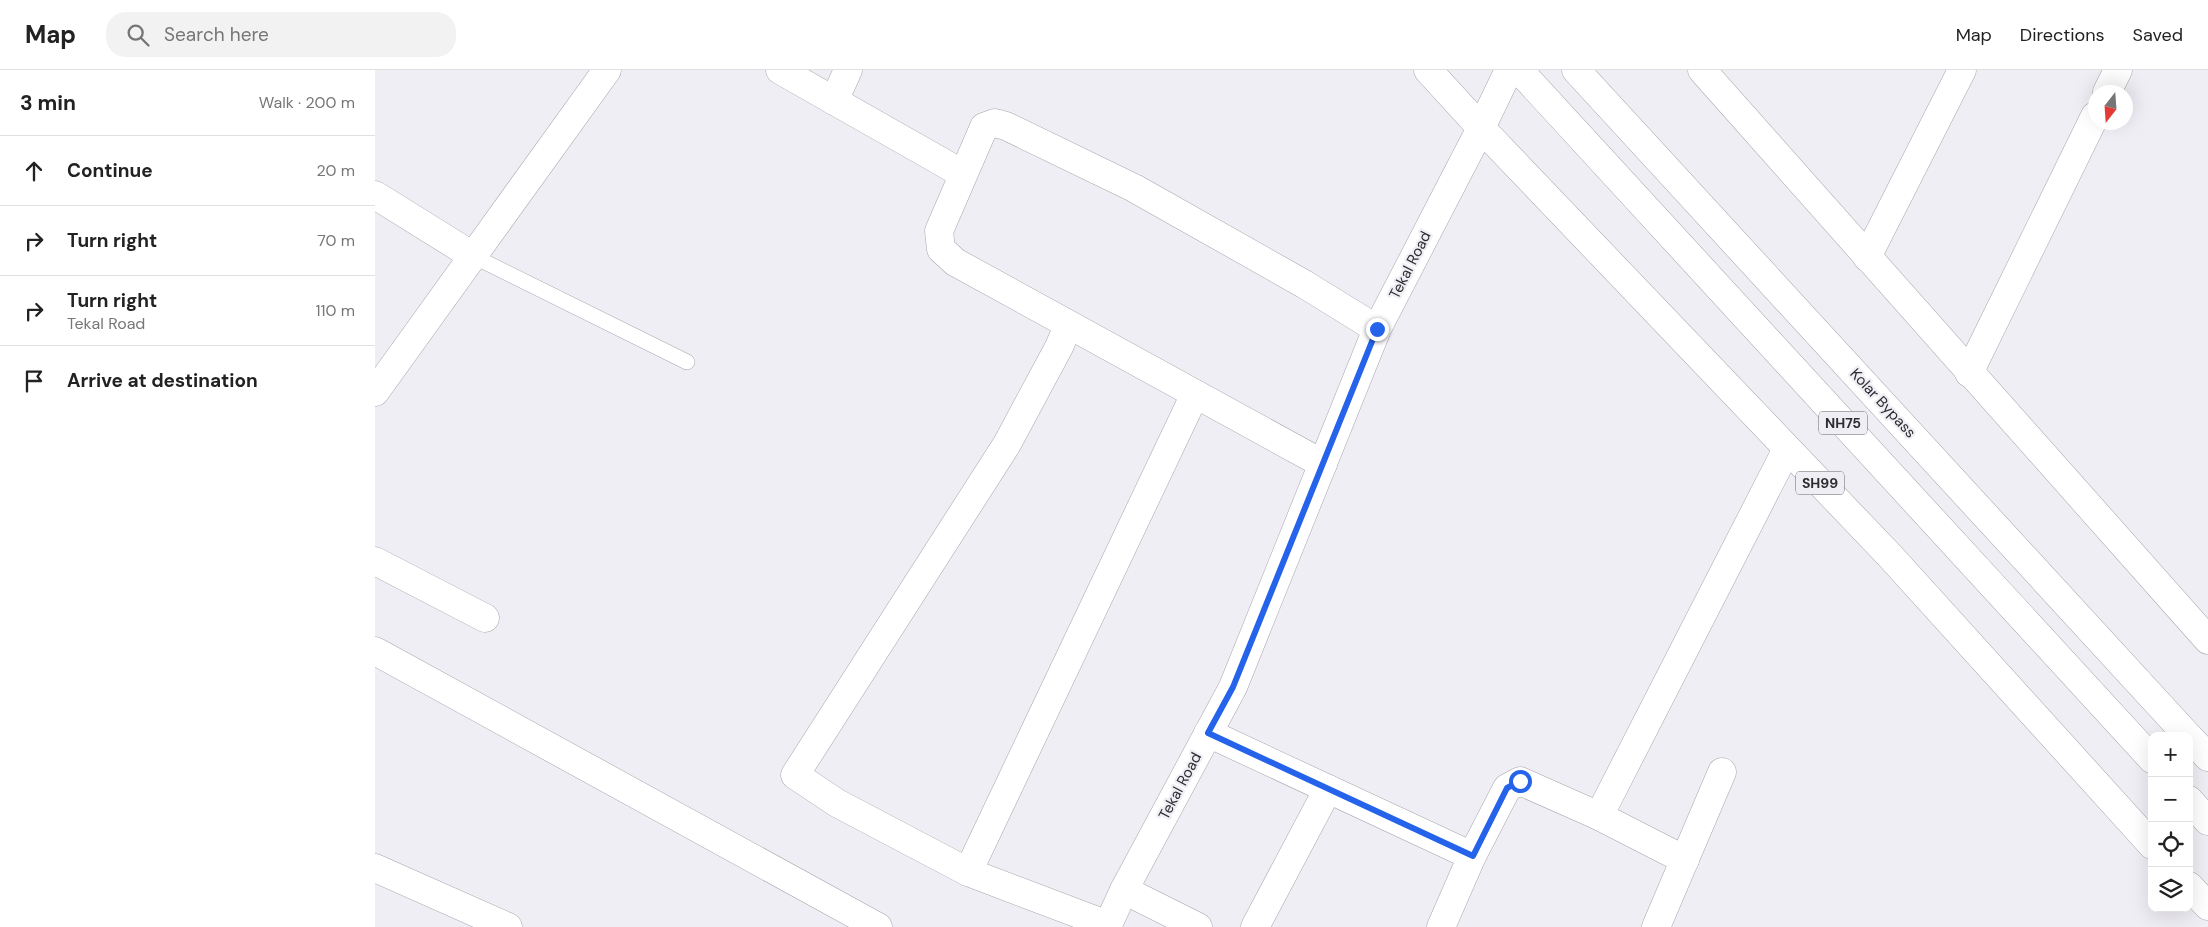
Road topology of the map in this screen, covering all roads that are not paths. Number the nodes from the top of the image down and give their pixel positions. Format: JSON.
{"nodes":[{"id":1,"x":607,"y":70,"type":"edge"},
{"id":2,"x":779,"y":70,"type":"edge"},
{"id":3,"x":848,"y":70,"type":"edge"},
{"id":4,"x":1429,"y":70,"type":"edge"},
{"id":5,"x":1509,"y":70,"type":"edge"},
{"id":6,"x":1576,"y":70,"type":"edge"},
{"id":7,"x":1702,"y":70,"type":"edge"},
{"id":8,"x":1962,"y":70,"type":"edge"},
{"id":9,"x":2118,"y":70,"type":"edge"},
{"id":10,"x":1527,"y":79,"type":"edge"},
{"id":11,"x":2110,"y":85,"type":"edge"},
{"id":12,"x":834,"y":101,"type":"junction"},
{"id":13,"x":1481,"y":128,"type":"junction"},
{"id":14,"x":2088,"y":130,"type":"edge"},
{"id":15,"x":963,"y":174,"type":"junction"},
{"id":16,"x":375,"y":195,"type":"edge"},
{"id":17,"x":473,"y":256,"type":"junction"},
{"id":18,"x":1867,"y":257,"type":"junction"},
{"id":19,"x":1068,"y":326,"type":"junction"},
{"id":20,"x":1377,"y":329,"type":"junction"},
{"id":21,"x":687,"y":362,"type":"dead end"},
{"id":22,"x":1969,"y":373,"type":"junction"},
{"id":23,"x":375,"y":392,"type":"edge"},
{"id":24,"x":1195,"y":394,"type":"junction"},
{"id":25,"x":1787,"y":449,"type":"junction"},
{"id":26,"x":1323,"y":464,"type":"junction"},
{"id":27,"x":375,"y":561,"type":"edge"},
{"id":28,"x":485,"y":618,"type":"dead end"},
{"id":29,"x":2208,"y":640,"type":"edge"},
{"id":30,"x":375,"y":651,"type":"edge"},
{"id":31,"x":2185,"y":732,"type":"edge"},
{"id":32,"x":1208,"y":733,"type":"junction"},
{"id":33,"x":2193,"y":740,"type":"edge"},
{"id":34,"x":2148,"y":755,"type":"edge"},
{"id":35,"x":2208,"y":757,"type":"edge"},
{"id":36,"x":1723,"y":772,"type":"dead end"},
{"id":37,"x":1328,"y":788,"type":"junction"},
{"id":38,"x":2193,"y":804,"type":"edge"},
{"id":39,"x":1599,"y":816,"type":"junction"},
{"id":40,"x":2208,"y":821,"type":"edge"},
{"id":41,"x":2148,"y":841,"type":"edge"},
{"id":42,"x":1473,"y":856,"type":"junction"},
{"id":43,"x":1685,"y":860,"type":"junction"},
{"id":44,"x":375,"y":868,"type":"edge"},
{"id":45,"x":968,"y":872,"type":"junction"},
{"id":46,"x":1124,"y":890,"type":"junction"},
{"id":47,"x":2193,"y":890,"type":"edge"},
{"id":48,"x":2208,"y":906,"type":"edge"},
{"id":49,"x":1107,"y":926,"type":"edge"},
{"id":50,"x":508,"y":927,"type":"edge"},
{"id":51,"x":878,"y":927,"type":"edge"},
{"id":52,"x":1198,"y":927,"type":"edge"},
{"id":53,"x":1255,"y":927,"type":"edge"},
{"id":54,"x":1441,"y":927,"type":"edge"},
{"id":55,"x":1656,"y":927,"type":"edge"}],
"edges":[{"from":1,"to":17,"type":"main road"},
{"from":2,"to":12,"type":"main road"},
{"from":3,"to":12,"type":"main road"},
{"from":4,"to":13,"type":"main road"},
{"from":5,"to":13,"type":"main road","name":"Tekal Road"},
{"from":6,"to":31,"type":"main road","name":"Kolar Bypass","number":"NH75"},
{"from":7,"to":18,"type":"main road"},
{"from":8,"to":18,"type":"main road"},
{"from":9,"to":11,"type":"main road"},
{"from":10,"to":34,"type":"main road","number":"NH75"},
{"from":12,"to":15,"type":"main road"},
{"from":13,"to":20,"type":"main road","name":"Tekal Road"},
{"from":13,"to":25,"type":"main road","number":"SH99"},
{"from":14,"to":22,"type":"main road"},
{"from":15,"to":19,"type":"main road"},
{"from":15,"to":20,"type":"main road"},
{"from":16,"to":17,"type":"main road"},
{"from":17,"to":21,"type":"lane"},
{"from":17,"to":23,"type":"main road"},
{"from":18,"to":22,"type":"main road"},
{"from":19,"to":24,"type":"main road"},
{"from":19,"to":45,"type":"main road"},
{"from":20,"to":26,"type":"main road","name":"Tekal Road"},
{"from":22,"to":29,"type":"main road"},
{"from":24,"to":26,"type":"main road"},
{"from":24,"to":45,"type":"main road"},
{"from":25,"to":39,"type":"main road"},
{"from":25,"to":41,"type":"main road","number":"SH99"},
{"from":26,"to":32,"type":"main road","name":"Tekal Road"},
{"from":27,"to":28,"type":"main road"},
{"from":30,"to":51,"type":"main road"},
{"from":32,"to":37,"type":"main road"},
{"from":32,"to":46,"type":"main road","name":"Tekal Road"},
{"from":33,"to":35,"type":"main road","name":"Kolar Bypass","number":"NH75"},
{"from":36,"to":43,"type":"main road"},
{"from":37,"to":42,"type":"main road"},
{"from":37,"to":53,"type":"main road"},
{"from":38,"to":40,"type":"main road"},
{"from":39,"to":42,"type":"main road"},
{"from":39,"to":43,"type":"main road"},
{"from":42,"to":54,"type":"main road"},
{"from":43,"to":55,"type":"main road"},
{"from":44,"to":50,"type":"main road"},
{"from":45,"to":49,"type":"main road"},
{"from":46,"to":49,"type":"main road","name":"Tekal Road"},
{"from":46,"to":52,"type":"main road"},
{"from":47,"to":48,"type":"main road"}]}
